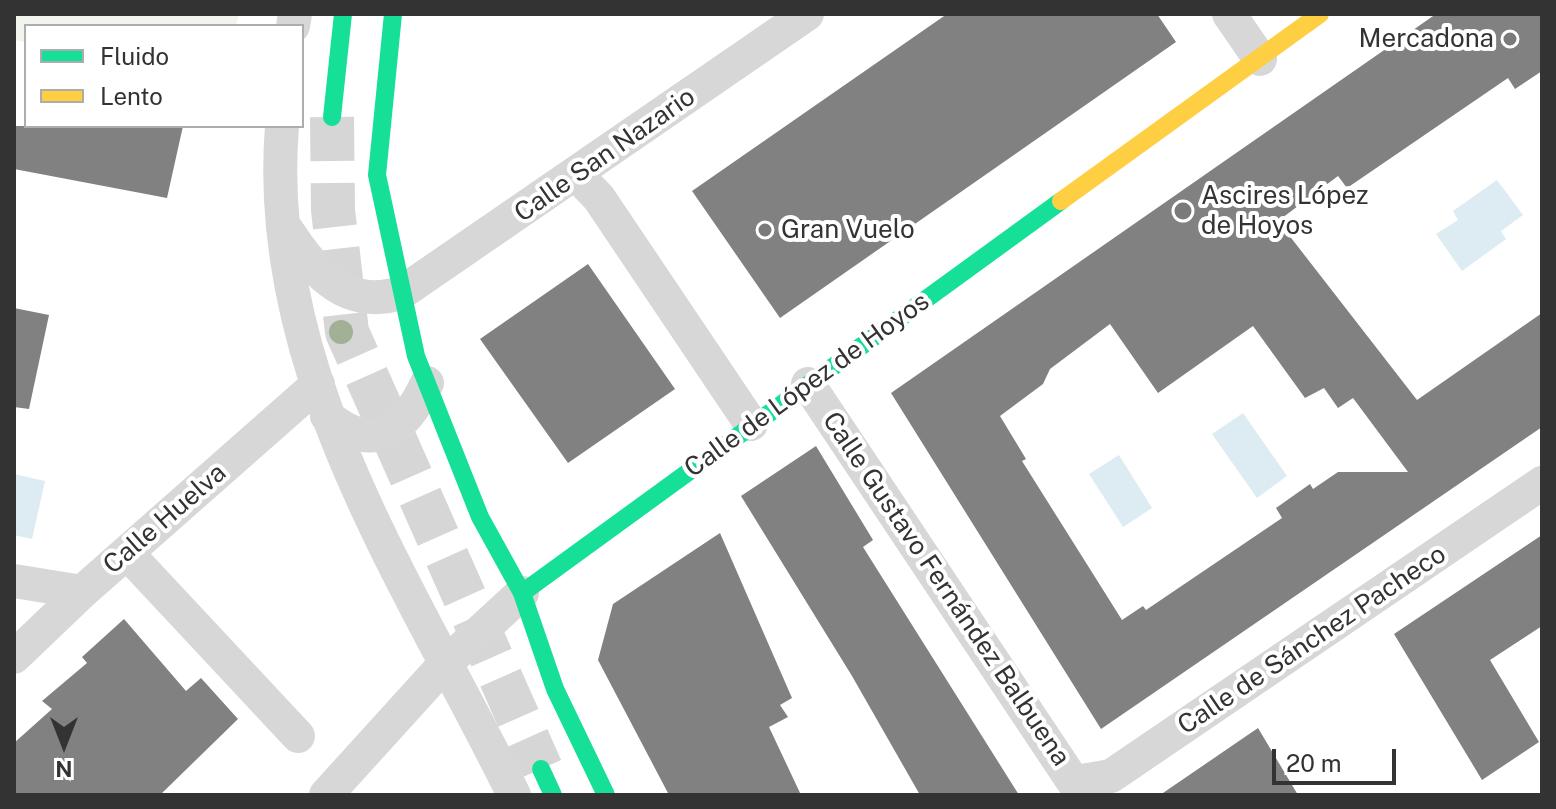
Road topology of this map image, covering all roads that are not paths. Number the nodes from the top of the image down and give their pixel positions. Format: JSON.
{"nodes":[{"id":1,"x":343,"y":14,"type":"edge"},
{"id":2,"x":393,"y":14,"type":"edge"},
{"id":3,"x":807,"y":14,"type":"edge"},
{"id":4,"x":1229,"y":14,"type":"edge"},
{"id":5,"x":1320,"y":14,"type":"edge"},
{"id":6,"x":1260,"y":59,"type":"junction"},
{"id":7,"x":332,"y":117,"type":"tunnel mouth"},
{"id":8,"x":282,"y":128,"type":"edge"},
{"id":9,"x":577,"y":175,"type":"junction"},
{"id":10,"x":281,"y":221,"type":"junction"},
{"id":11,"x":401,"y":293,"type":"junction"},
{"id":12,"x":427,"y":383,"type":"junction"},
{"id":13,"x":318,"y":384,"type":"junction"},
{"id":14,"x":808,"y":384,"type":"junction"},
{"id":15,"x":327,"y":416,"type":"junction"},
{"id":16,"x":751,"y":424,"type":"junction"},
{"id":17,"x":1542,"y":483,"type":"edge"},
{"id":18,"x":127,"y":553,"type":"junction"},
{"id":19,"x":14,"y":581,"type":"edge"},
{"id":20,"x":82,"y":592,"type":"junction"},
{"id":21,"x":522,"y":593,"type":"junction"},
{"id":22,"x":14,"y":657,"type":"edge"},
{"id":23,"x":444,"y":665,"type":"junction"},
{"id":24,"x":298,"y":736,"type":"dead end"},
{"id":25,"x":541,"y":769,"type":"tunnel mouth"},
{"id":26,"x":1079,"y":789,"type":"edge"},
{"id":27,"x":326,"y":795,"type":"edge"},
{"id":28,"x":514,"y":795,"type":"edge"},
{"id":29,"x":553,"y":795,"type":"edge"},
{"id":30,"x":606,"y":795,"type":"edge"}],
"edges":[{"from":1,"to":7,"type":"street"},
{"from":2,"to":11,"type":"street"},
{"from":3,"to":9,"type":"street","name":"Calle San Nazario"},
{"from":4,"to":6,"type":"street"},
{"from":5,"to":6,"type":"street","name":"Calle de López de Hoyos"},
{"from":6,"to":14,"type":"street","name":"Calle de López de Hoyos"},
{"from":8,"to":10,"type":"street"},
{"from":9,"to":11,"type":"street","name":"Calle San Nazario"},
{"from":9,"to":16,"type":"street"},
{"from":10,"to":11,"type":"street"},
{"from":10,"to":13,"type":"street"},
{"from":11,"to":12,"type":"street"},
{"from":12,"to":15,"type":"street"},
{"from":12,"to":21,"type":"street"},
{"from":13,"to":15,"type":"street"},
{"from":13,"to":18,"type":"street","name":"Calle Huelva"},
{"from":14,"to":16,"type":"street","name":"Calle de López de Hoyos"},
{"from":14,"to":26,"type":"street","name":"Calle Gustavo Fernández Balbuena"},
{"from":15,"to":23,"type":"street"},
{"from":16,"to":21,"type":"street","name":"Calle de López de Hoyos"},
{"from":17,"to":26,"type":"street","name":"Calle de Sánchez Pacheco"},
{"from":18,"to":20,"type":"street","name":"Calle Huelva"},
{"from":18,"to":24,"type":"street"},
{"from":19,"to":20,"type":"street"},
{"from":20,"to":22,"type":"street","name":"Calle Huelva"},
{"from":21,"to":23,"type":"street","name":"Calle de López de Hoyos"},
{"from":21,"to":30,"type":"street"},
{"from":23,"to":27,"type":"street","name":"Calle de López de Hoyos"},
{"from":23,"to":28,"type":"street"},
{"from":25,"to":29,"type":"street"}]}
